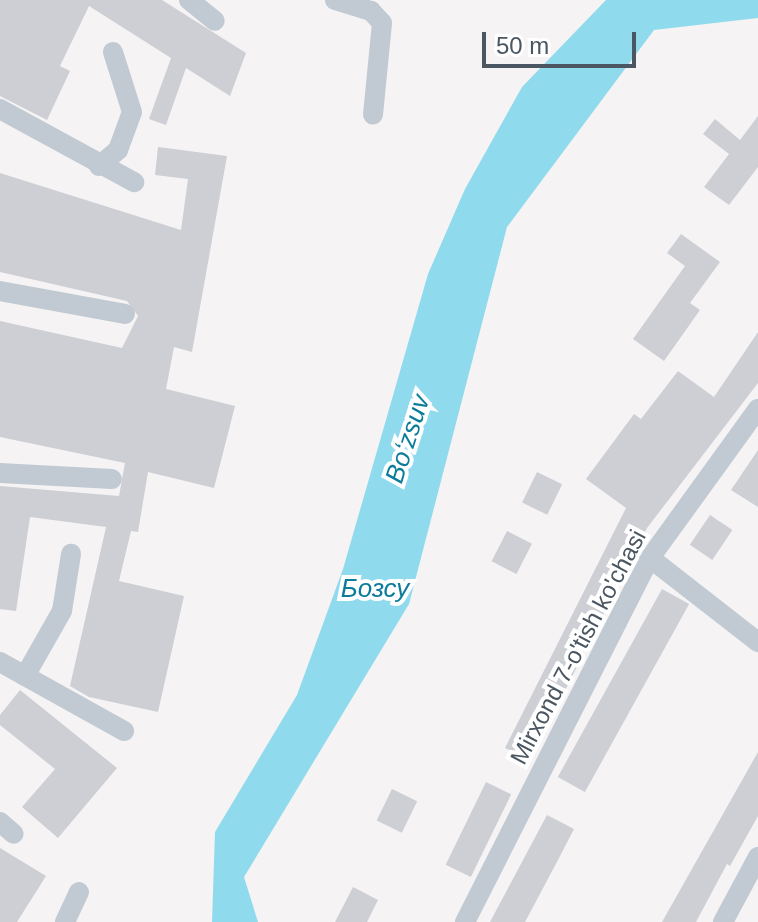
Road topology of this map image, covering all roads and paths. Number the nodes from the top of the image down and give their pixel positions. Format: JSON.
{"nodes":[{"id":1,"x":189,"y":0,"type":"edge"},
{"id":2,"x":342,"y":1,"type":"edge"},
{"id":3,"x":215,"y":21,"type":"dead end"},
{"id":4,"x":113,"y":52,"type":"dead end"},
{"id":5,"x":0,"y":109,"type":"edge"},
{"id":6,"x":373,"y":115,"type":"dead end"},
{"id":7,"x":99,"y":166,"type":"junction"},
{"id":8,"x":134,"y":182,"type":"dead end"},
{"id":9,"x":0,"y":291,"type":"edge"},
{"id":10,"x":125,"y":314,"type":"dead end"},
{"id":11,"x":758,"y":409,"type":"edge"},
{"id":12,"x":0,"y":473,"type":"edge"},
{"id":13,"x":112,"y":479,"type":"dead end"},
{"id":14,"x":71,"y":554,"type":"dead end"},
{"id":15,"x":650,"y":558,"type":"junction"},
{"id":16,"x":758,"y":642,"type":"edge"},
{"id":17,"x":0,"y":662,"type":"edge"},
{"id":18,"x":25,"y":676,"type":"junction"},
{"id":19,"x":124,"y":731,"type":"dead end"},
{"id":20,"x":758,"y":857,"type":"edge"},
{"id":21,"x":79,"y":892,"type":"dead end"},
{"id":22,"x":65,"y":922,"type":"edge"},
{"id":23,"x":465,"y":922,"type":"edge"},
{"id":24,"x":723,"y":922,"type":"edge"}],
"edges":[{"from":1,"to":3,"type":"street"},
{"from":2,"to":6,"type":"street"},
{"from":4,"to":7,"type":"street"},
{"from":5,"to":7,"type":"street"},
{"from":7,"to":8,"type":"street"},
{"from":9,"to":10,"type":"street"},
{"from":11,"to":15,"type":"street","name":"Mirxond 7-o'tish ko'chasi"},
{"from":12,"to":13,"type":"street"},
{"from":14,"to":18,"type":"street"},
{"from":15,"to":16,"type":"street"},
{"from":15,"to":23,"type":"street","name":"Mirxond 7-o'tish ko'chasi"},
{"from":17,"to":18,"type":"street"},
{"from":18,"to":19,"type":"street"},
{"from":20,"to":24,"type":"street"},
{"from":21,"to":22,"type":"street"}]}
